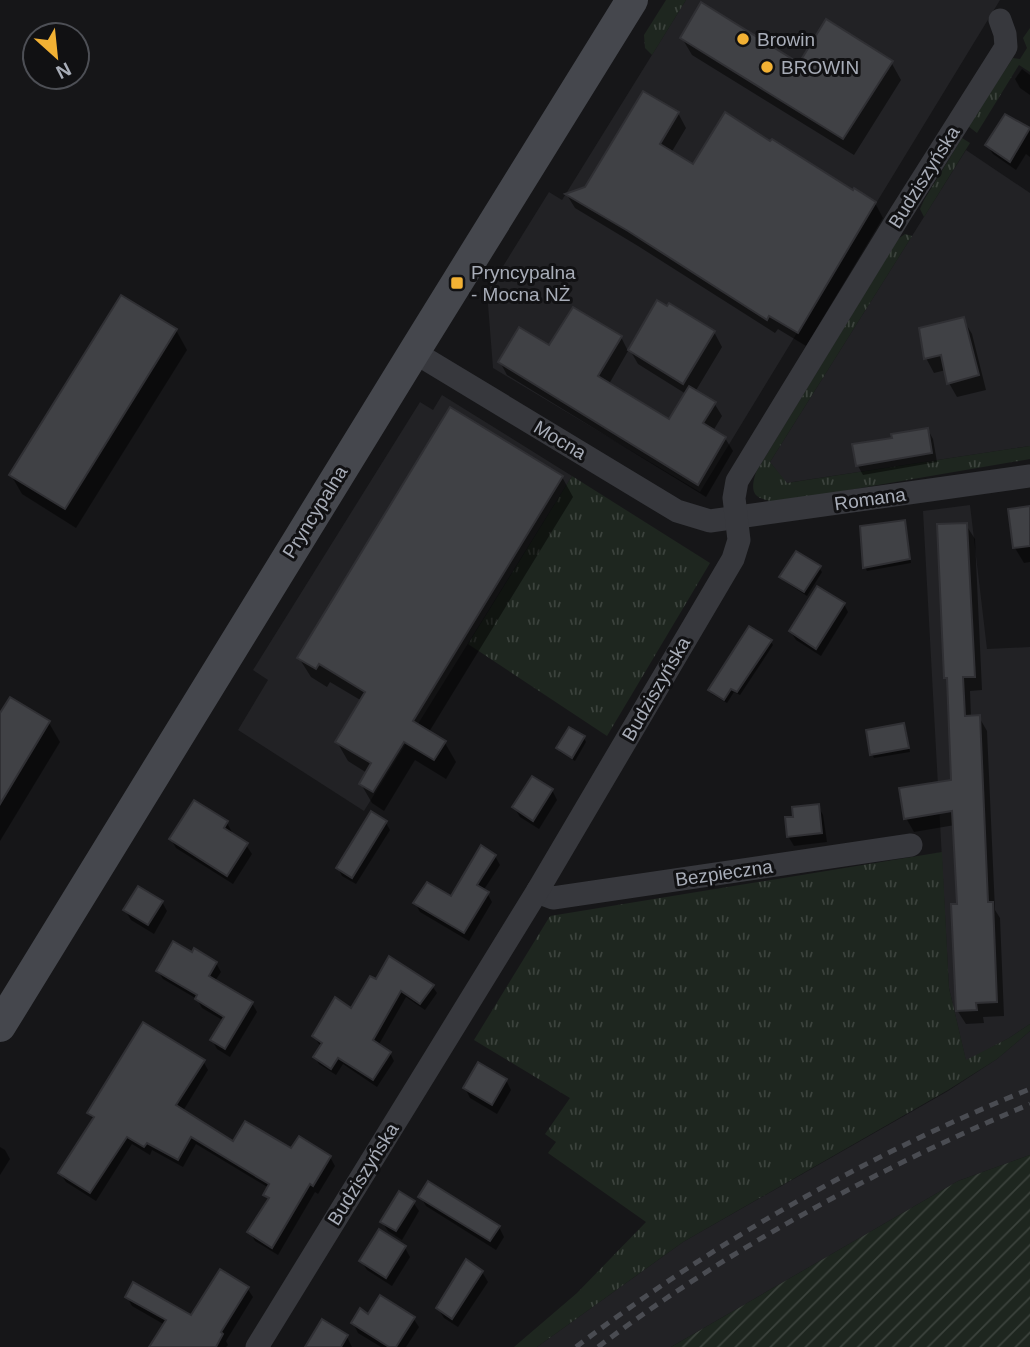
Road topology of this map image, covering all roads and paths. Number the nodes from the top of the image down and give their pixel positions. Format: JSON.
{"nodes":[{"id":1,"x":632,"y":0,"type":"edge"},
{"id":2,"x":1000,"y":20,"type":"dead end"},
{"id":3,"x":414,"y":352,"type":"junction"},
{"id":4,"x":1030,"y":476,"type":"edge"},
{"id":5,"x":735,"y":518,"type":"junction"},
{"id":6,"x":710,"y":521,"type":"joint"},
{"id":7,"x":911,"y":845,"type":"dead end"},
{"id":8,"x":538,"y":890,"type":"junction"},
{"id":9,"x":0,"y":1026,"type":"edge"},
{"id":10,"x":257,"y":1347,"type":"edge"}],
"edges":[{"from":1,"to":3,"type":"street","name":"Pryncypalna"},
{"from":2,"to":5,"type":"street","name":"Budziszyńska"},
{"from":3,"to":6,"type":"street","name":"Mocna"},
{"from":3,"to":9,"type":"street","name":"Pryncypalna"},
{"from":4,"to":5,"type":"street","name":"Romana"},
{"from":5,"to":6,"type":"street","name":"Romana"},
{"from":5,"to":8,"type":"street","name":"Budziszyńska"},
{"from":7,"to":8,"type":"street","name":"Bezpieczna"},
{"from":8,"to":10,"type":"street","name":"Budziszyńska"}]}
